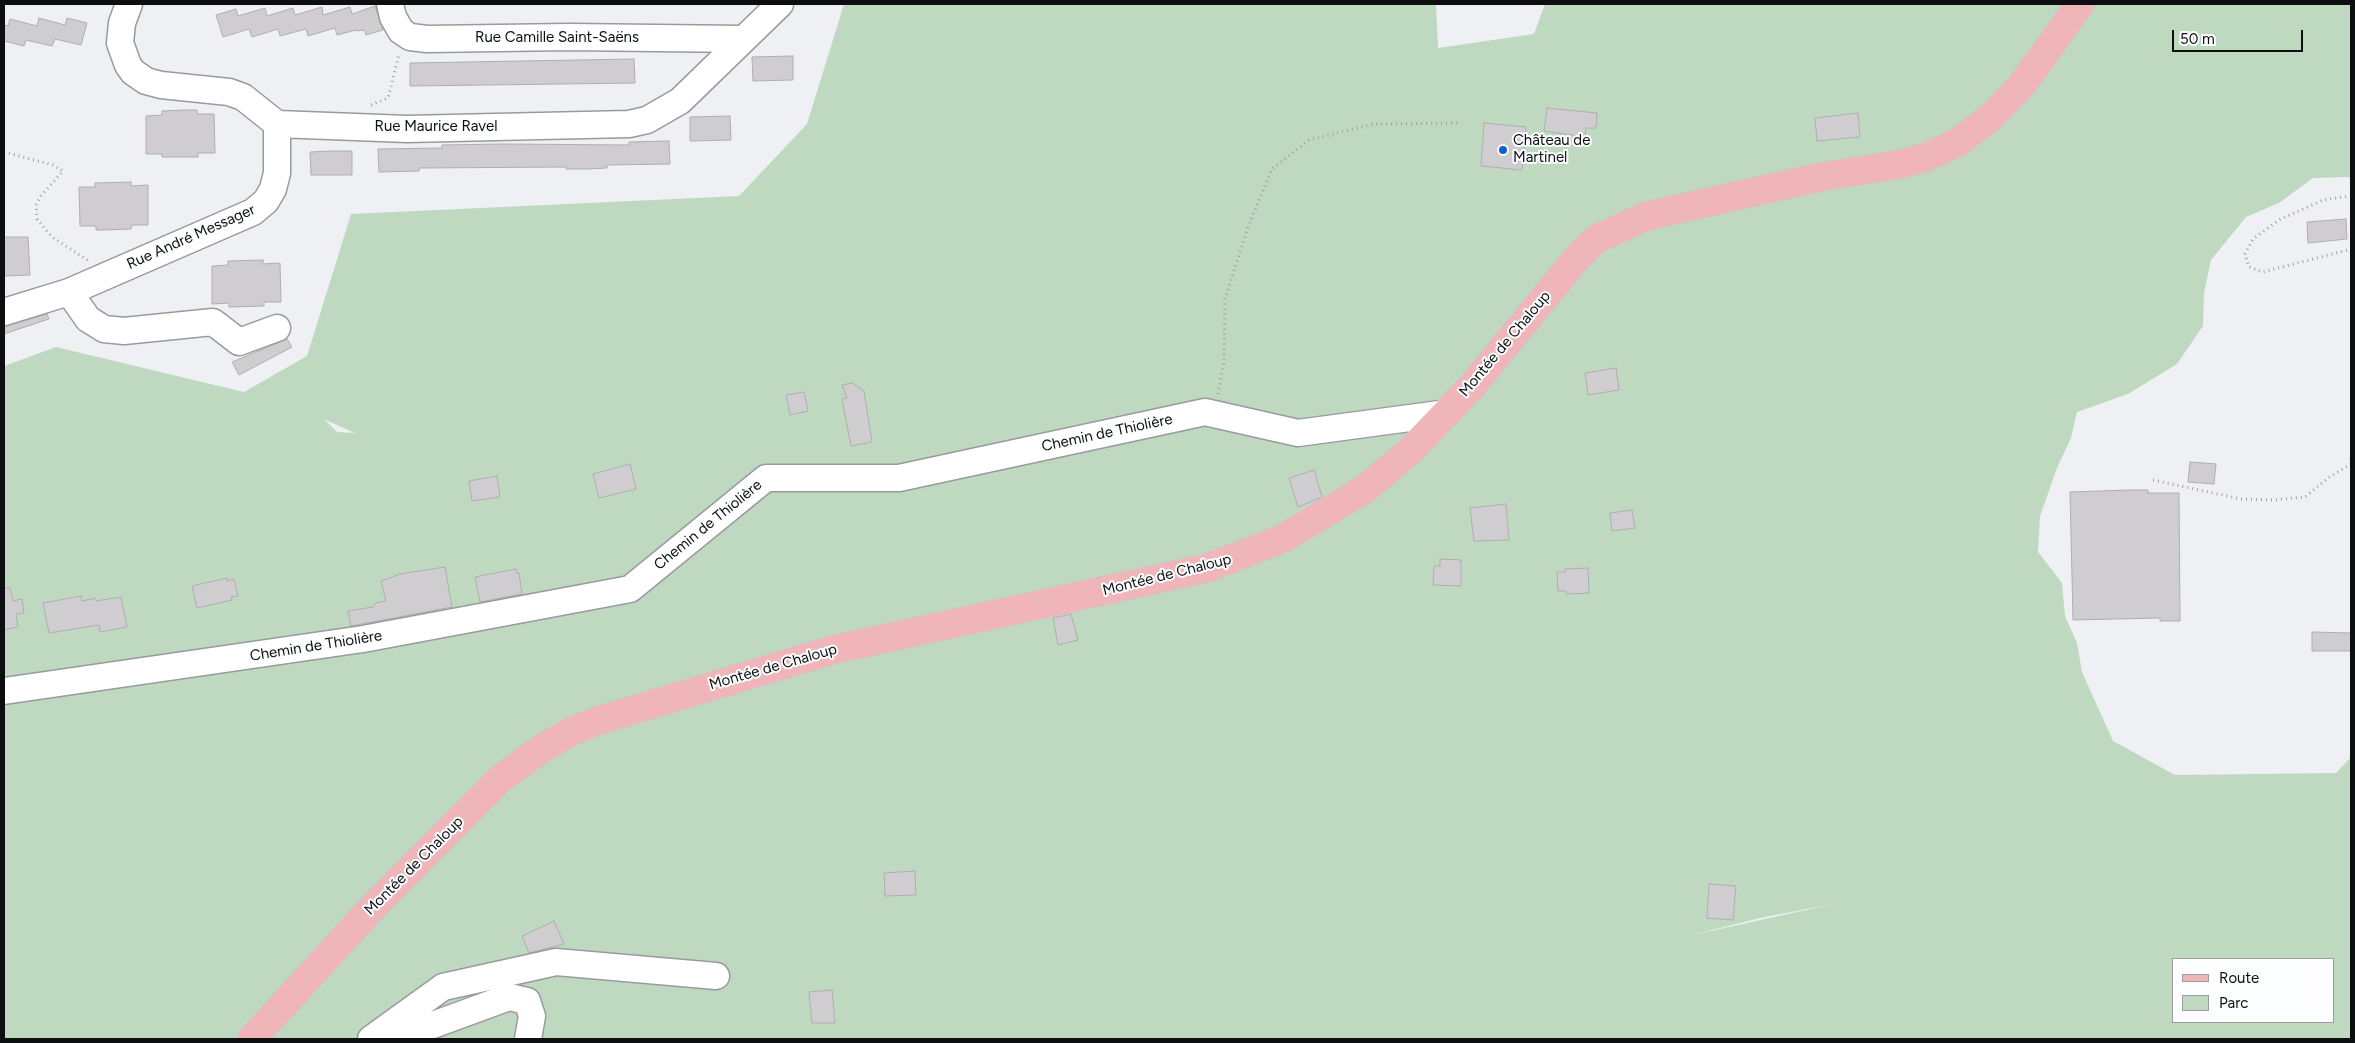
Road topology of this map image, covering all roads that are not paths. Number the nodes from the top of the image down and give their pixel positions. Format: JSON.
{"nodes":[{"id":1,"x":130,"y":4,"type":"edge"},
{"id":2,"x":390,"y":4,"type":"edge"},
{"id":3,"x":780,"y":4,"type":"edge"},
{"id":4,"x":2080,"y":4,"type":"edge"},
{"id":5,"x":744,"y":39,"type":"junction"},
{"id":6,"x":277,"y":124,"type":"junction"},
{"id":7,"x":69,"y":292,"type":"junction"},
{"id":8,"x":4,"y":312,"type":"edge"},
{"id":9,"x":277,"y":328,"type":"dead end"},
{"id":10,"x":1446,"y":413,"type":"junction"},
{"id":11,"x":4,"y":691,"type":"edge"},
{"id":12,"x":716,"y":976,"type":"dead end"},
{"id":13,"x":372,"y":1038,"type":"edge"},
{"id":14,"x":252,"y":1039,"type":"edge"},
{"id":15,"x":528,"y":1039,"type":"edge"}],
"edges":[{"from":1,"to":6,"type":"street"},
{"from":2,"to":5,"type":"street","name":"Rue Camille Saint-Saëns"},
{"from":3,"to":5,"type":"street","name":"Rue Maurice Ravel"},
{"from":4,"to":10,"type":"main road","name":"Montée de Chaloup"},
{"from":5,"to":6,"type":"street","name":"Rue Maurice Ravel"},
{"from":6,"to":7,"type":"street","name":"Rue André Messager"},
{"from":7,"to":8,"type":"street","name":"Rue André Messager"},
{"from":7,"to":9,"type":"street"},
{"from":10,"to":11,"type":"street","name":"Chemin de Thiolière"},
{"from":10,"to":14,"type":"main road","name":"Montée de Chaloup"},
{"from":12,"to":13,"type":"street"},
{"from":13,"to":15,"type":"street"}]}
